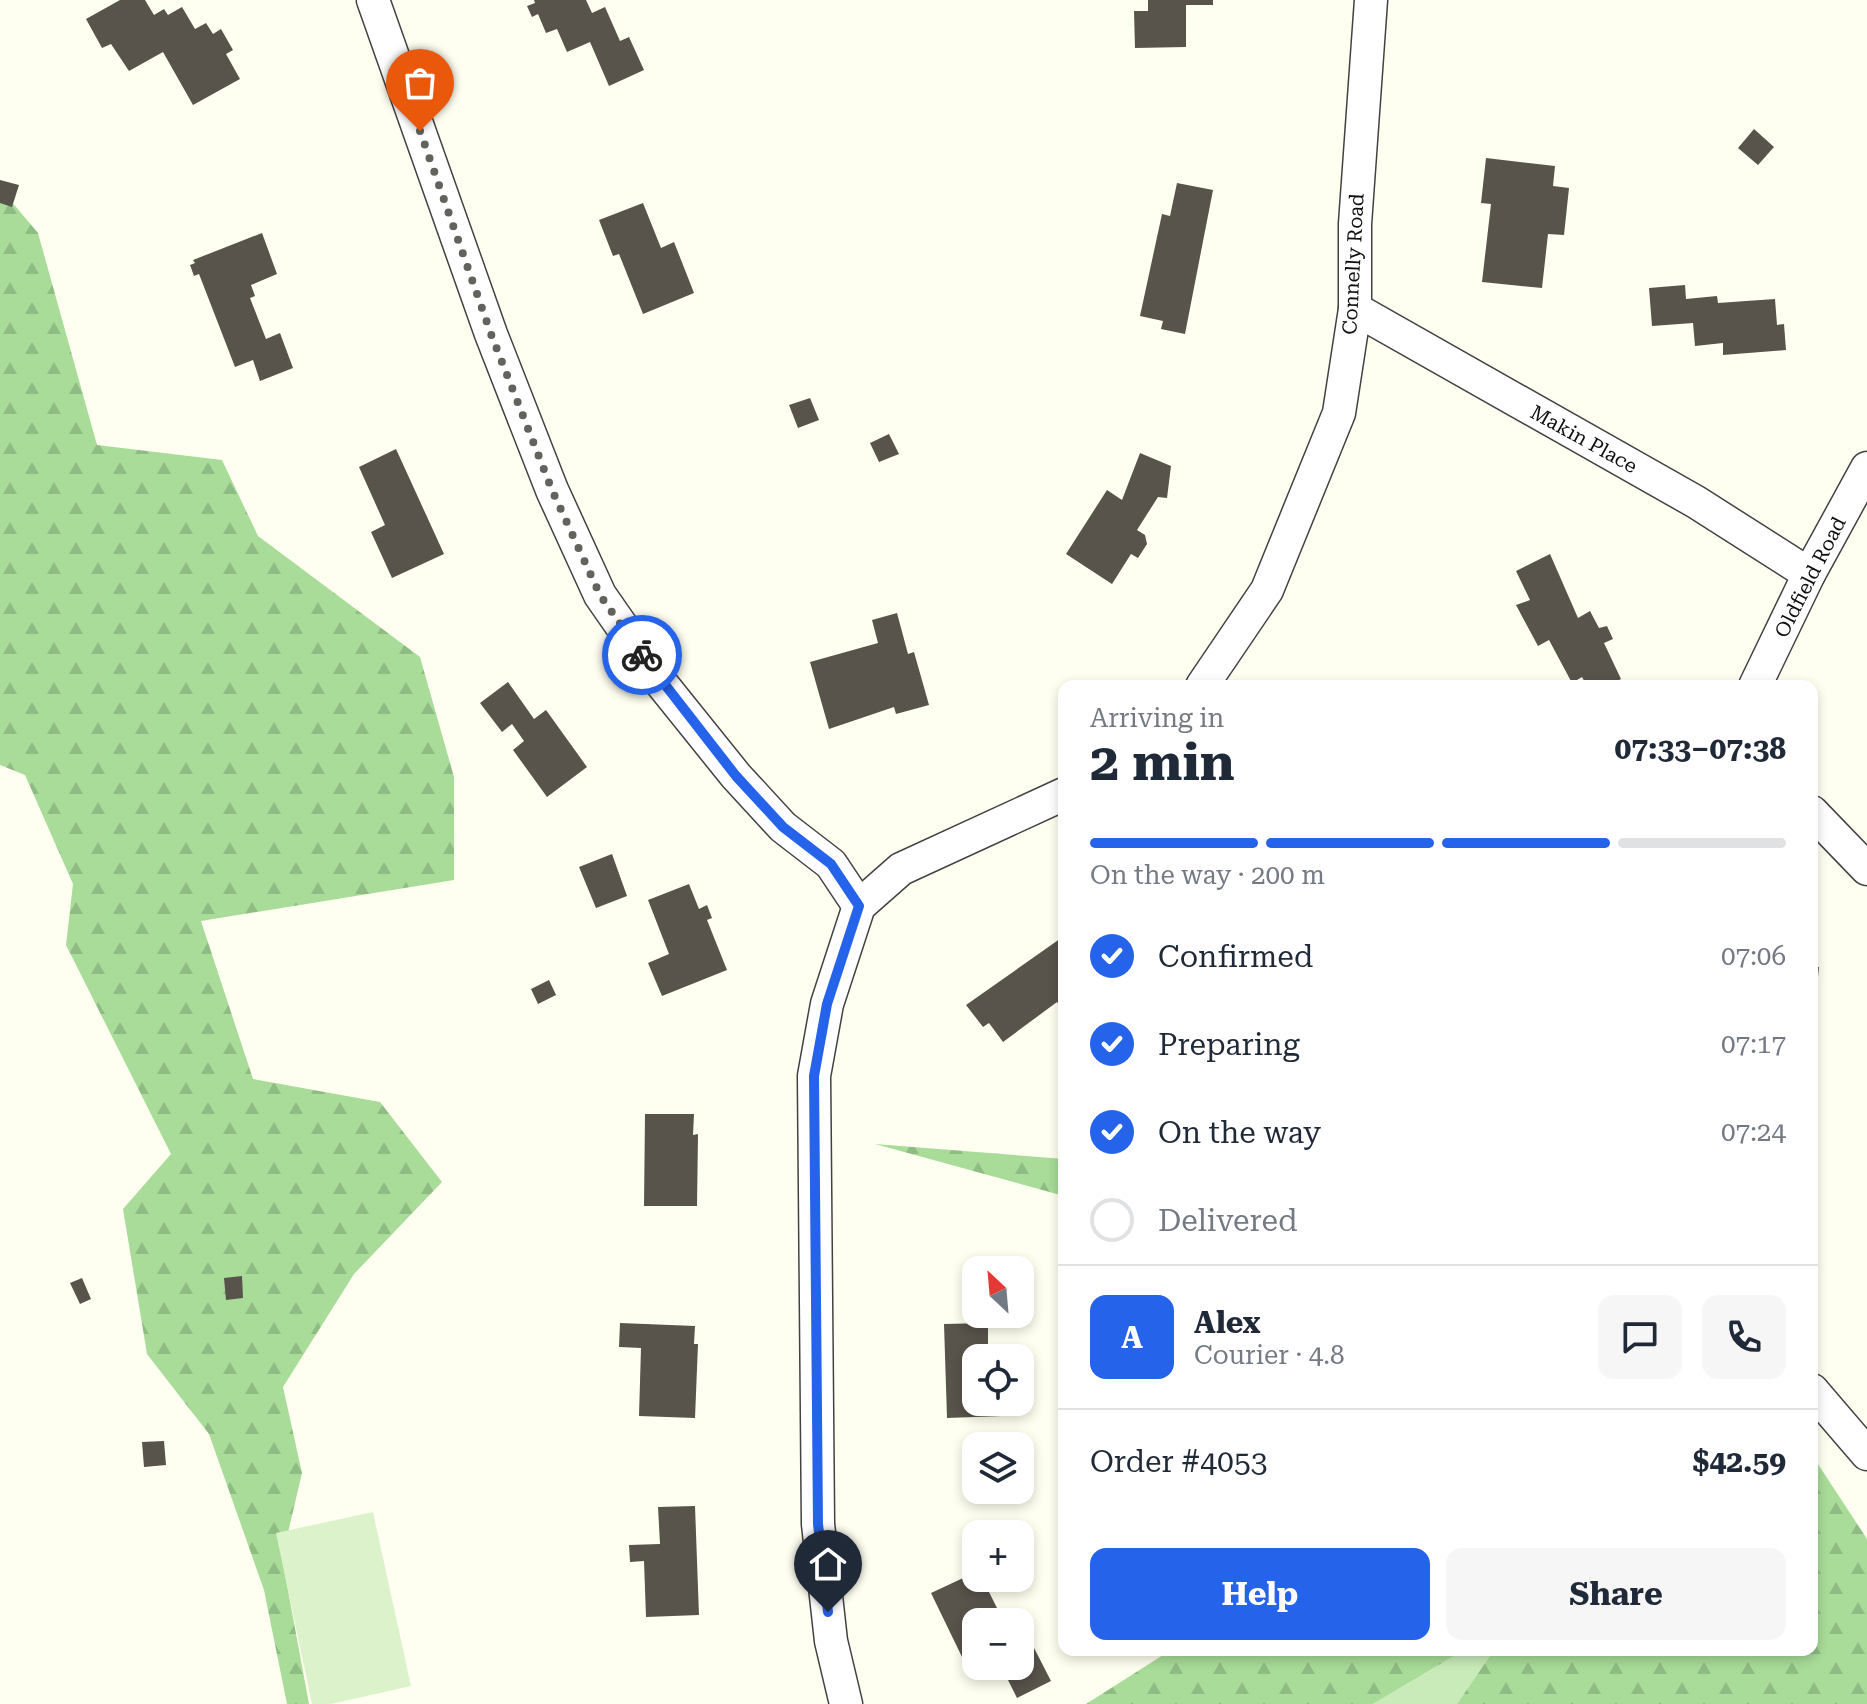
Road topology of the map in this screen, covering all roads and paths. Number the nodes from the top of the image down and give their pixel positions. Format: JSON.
{"nodes":[{"id":1,"x":373,"y":0,"type":"edge"},
{"id":2,"x":1371,"y":0,"type":"edge"},
{"id":3,"x":1355,"y":309,"type":"junction"},
{"id":4,"x":1867,"y":468,"type":"edge"},
{"id":5,"x":1809,"y":574,"type":"junction"},
{"id":6,"x":1206,"y":680,"type":"edge"},
{"id":7,"x":1758,"y":680,"type":"edge"},
{"id":8,"x":1058,"y":797,"type":"edge"},
{"id":9,"x":1818,"y":818,"type":"edge"},
{"id":10,"x":1867,"y":869,"type":"edge"},
{"id":11,"x":859,"y":906,"type":"junction"},
{"id":12,"x":1818,"y":1397,"type":"edge"},
{"id":13,"x":1867,"y":1454,"type":"edge"},
{"id":14,"x":846,"y":1704,"type":"edge"}],
"edges":[{"from":1,"to":11,"type":"street"},
{"from":2,"to":3,"type":"street","name":"Connelly Road"},
{"from":3,"to":5,"type":"street","name":"Makin Place"},
{"from":3,"to":6,"type":"street","name":"Connelly Road"},
{"from":4,"to":5,"type":"street","name":"Oldfield Road"},
{"from":5,"to":7,"type":"street","name":"Oldfield Road"},
{"from":8,"to":11,"type":"street"},
{"from":9,"to":10,"type":"street"},
{"from":11,"to":14,"type":"street"},
{"from":12,"to":13,"type":"street"}]}
